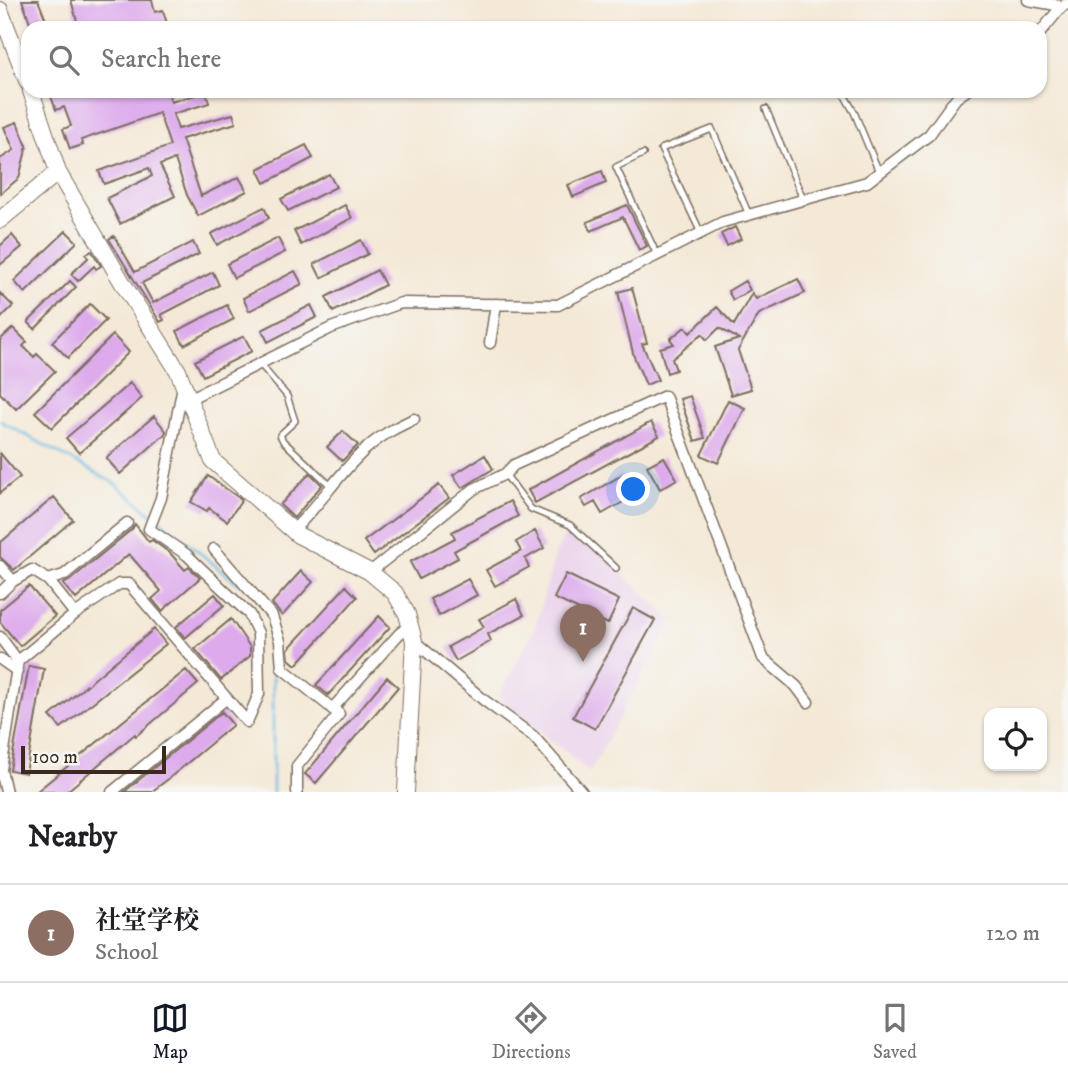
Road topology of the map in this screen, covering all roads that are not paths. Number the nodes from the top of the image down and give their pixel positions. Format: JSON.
{"nodes":[{"id":1,"x":1028,"y":0,"type":"edge"},
{"id":2,"x":1065,"y":5,"type":"edge"},
{"id":3,"x":0,"y":9,"type":"edge"},
{"id":4,"x":1047,"y":25,"type":"edge"},
{"id":5,"x":21,"y":62,"type":"edge"},
{"id":6,"x":33,"y":98,"type":"edge"},
{"id":7,"x":846,"y":98,"type":"edge"},
{"id":8,"x":956,"y":98,"type":"edge"},
{"id":9,"x":766,"y":109,"type":"dead end"},
{"id":10,"x":643,"y":154,"type":"dead end"},
{"id":11,"x":58,"y":172,"type":"junction"},
{"id":12,"x":879,"y":172,"type":"junction"},
{"id":13,"x":803,"y":199,"type":"junction"},
{"id":14,"x":749,"y":215,"type":"junction"},
{"id":15,"x":0,"y":220,"type":"edge"},
{"id":16,"x":701,"y":233,"type":"junction"},
{"id":17,"x":657,"y":255,"type":"junction"},
{"id":18,"x":496,"y":303,"type":"junction"},
{"id":19,"x":490,"y":343,"type":"dead end"},
{"id":20,"x":260,"y":363,"type":"junction"},
{"id":21,"x":186,"y":392,"type":"junction"},
{"id":22,"x":414,"y":419,"type":"dead end"},
{"id":23,"x":505,"y":474,"type":"junction"},
{"id":24,"x":333,"y":487,"type":"junction"},
{"id":25,"x":127,"y":523,"type":"dead end"},
{"id":26,"x":293,"y":530,"type":"junction"},
{"id":27,"x":214,"y":549,"type":"dead end"},
{"id":28,"x":0,"y":566,"type":"edge"},
{"id":29,"x":616,"y":568,"type":"dead end"},
{"id":30,"x":370,"y":572,"type":"junction"},
{"id":31,"x":48,"y":580,"type":"junction"},
{"id":32,"x":13,"y":581,"type":"junction"},
{"id":33,"x":0,"y":593,"type":"edge"},
{"id":34,"x":75,"y":614,"type":"junction"},
{"id":35,"x":412,"y":633,"type":"junction"},
{"id":36,"x":0,"y":637,"type":"edge"},
{"id":37,"x":0,"y":659,"type":"edge"},
{"id":38,"x":17,"y":666,"type":"junction"},
{"id":39,"x":227,"y":698,"type":"junction"},
{"id":40,"x":808,"y":702,"type":"dead end"},
{"id":41,"x":332,"y":709,"type":"junction"},
{"id":42,"x":6,"y":792,"type":"edge"},
{"id":43,"x":112,"y":792,"type":"edge"},
{"id":44,"x":297,"y":792,"type":"edge"},
{"id":45,"x":406,"y":792,"type":"edge"},
{"id":46,"x":582,"y":792,"type":"edge"}],
"edges":[{"from":1,"to":2,"type":"street"},
{"from":2,"to":4,"type":"street"},
{"from":3,"to":5,"type":"street"},
{"from":6,"to":11,"type":"street"},
{"from":7,"to":12,"type":"lane"},
{"from":8,"to":12,"type":"street"},
{"from":9,"to":13,"type":"lane"},
{"from":10,"to":17,"type":"lane"},
{"from":11,"to":15,"type":"street"},
{"from":11,"to":21,"type":"street"},
{"from":12,"to":13,"type":"street"},
{"from":13,"to":14,"type":"street"},
{"from":14,"to":16,"type":"street"},
{"from":14,"to":16,"type":"lane"},
{"from":16,"to":17,"type":"street"},
{"from":17,"to":18,"type":"street"},
{"from":18,"to":19,"type":"street"},
{"from":18,"to":20,"type":"street"},
{"from":20,"to":21,"type":"street"},
{"from":20,"to":24,"type":"lane"},
{"from":21,"to":26,"type":"street"},
{"from":21,"to":39,"type":"street"},
{"from":22,"to":24,"type":"street"},
{"from":23,"to":29,"type":"lane"},
{"from":23,"to":30,"type":"street"},
{"from":23,"to":40,"type":"street"},
{"from":24,"to":26,"type":"street"},
{"from":25,"to":31,"type":"street"},
{"from":26,"to":30,"type":"street"},
{"from":27,"to":41,"type":"street"},
{"from":28,"to":32,"type":"street"},
{"from":30,"to":35,"type":"street"},
{"from":31,"to":32,"type":"street"},
{"from":31,"to":34,"type":"street"},
{"from":32,"to":33,"type":"street"},
{"from":34,"to":38,"type":"street"},
{"from":34,"to":39,"type":"street"},
{"from":35,"to":41,"type":"street"},
{"from":35,"to":45,"type":"street"},
{"from":35,"to":46,"type":"street"},
{"from":36,"to":38,"type":"street"},
{"from":37,"to":38,"type":"street"},
{"from":38,"to":42,"type":"street"},
{"from":39,"to":43,"type":"street"},
{"from":41,"to":44,"type":"street"}]}
